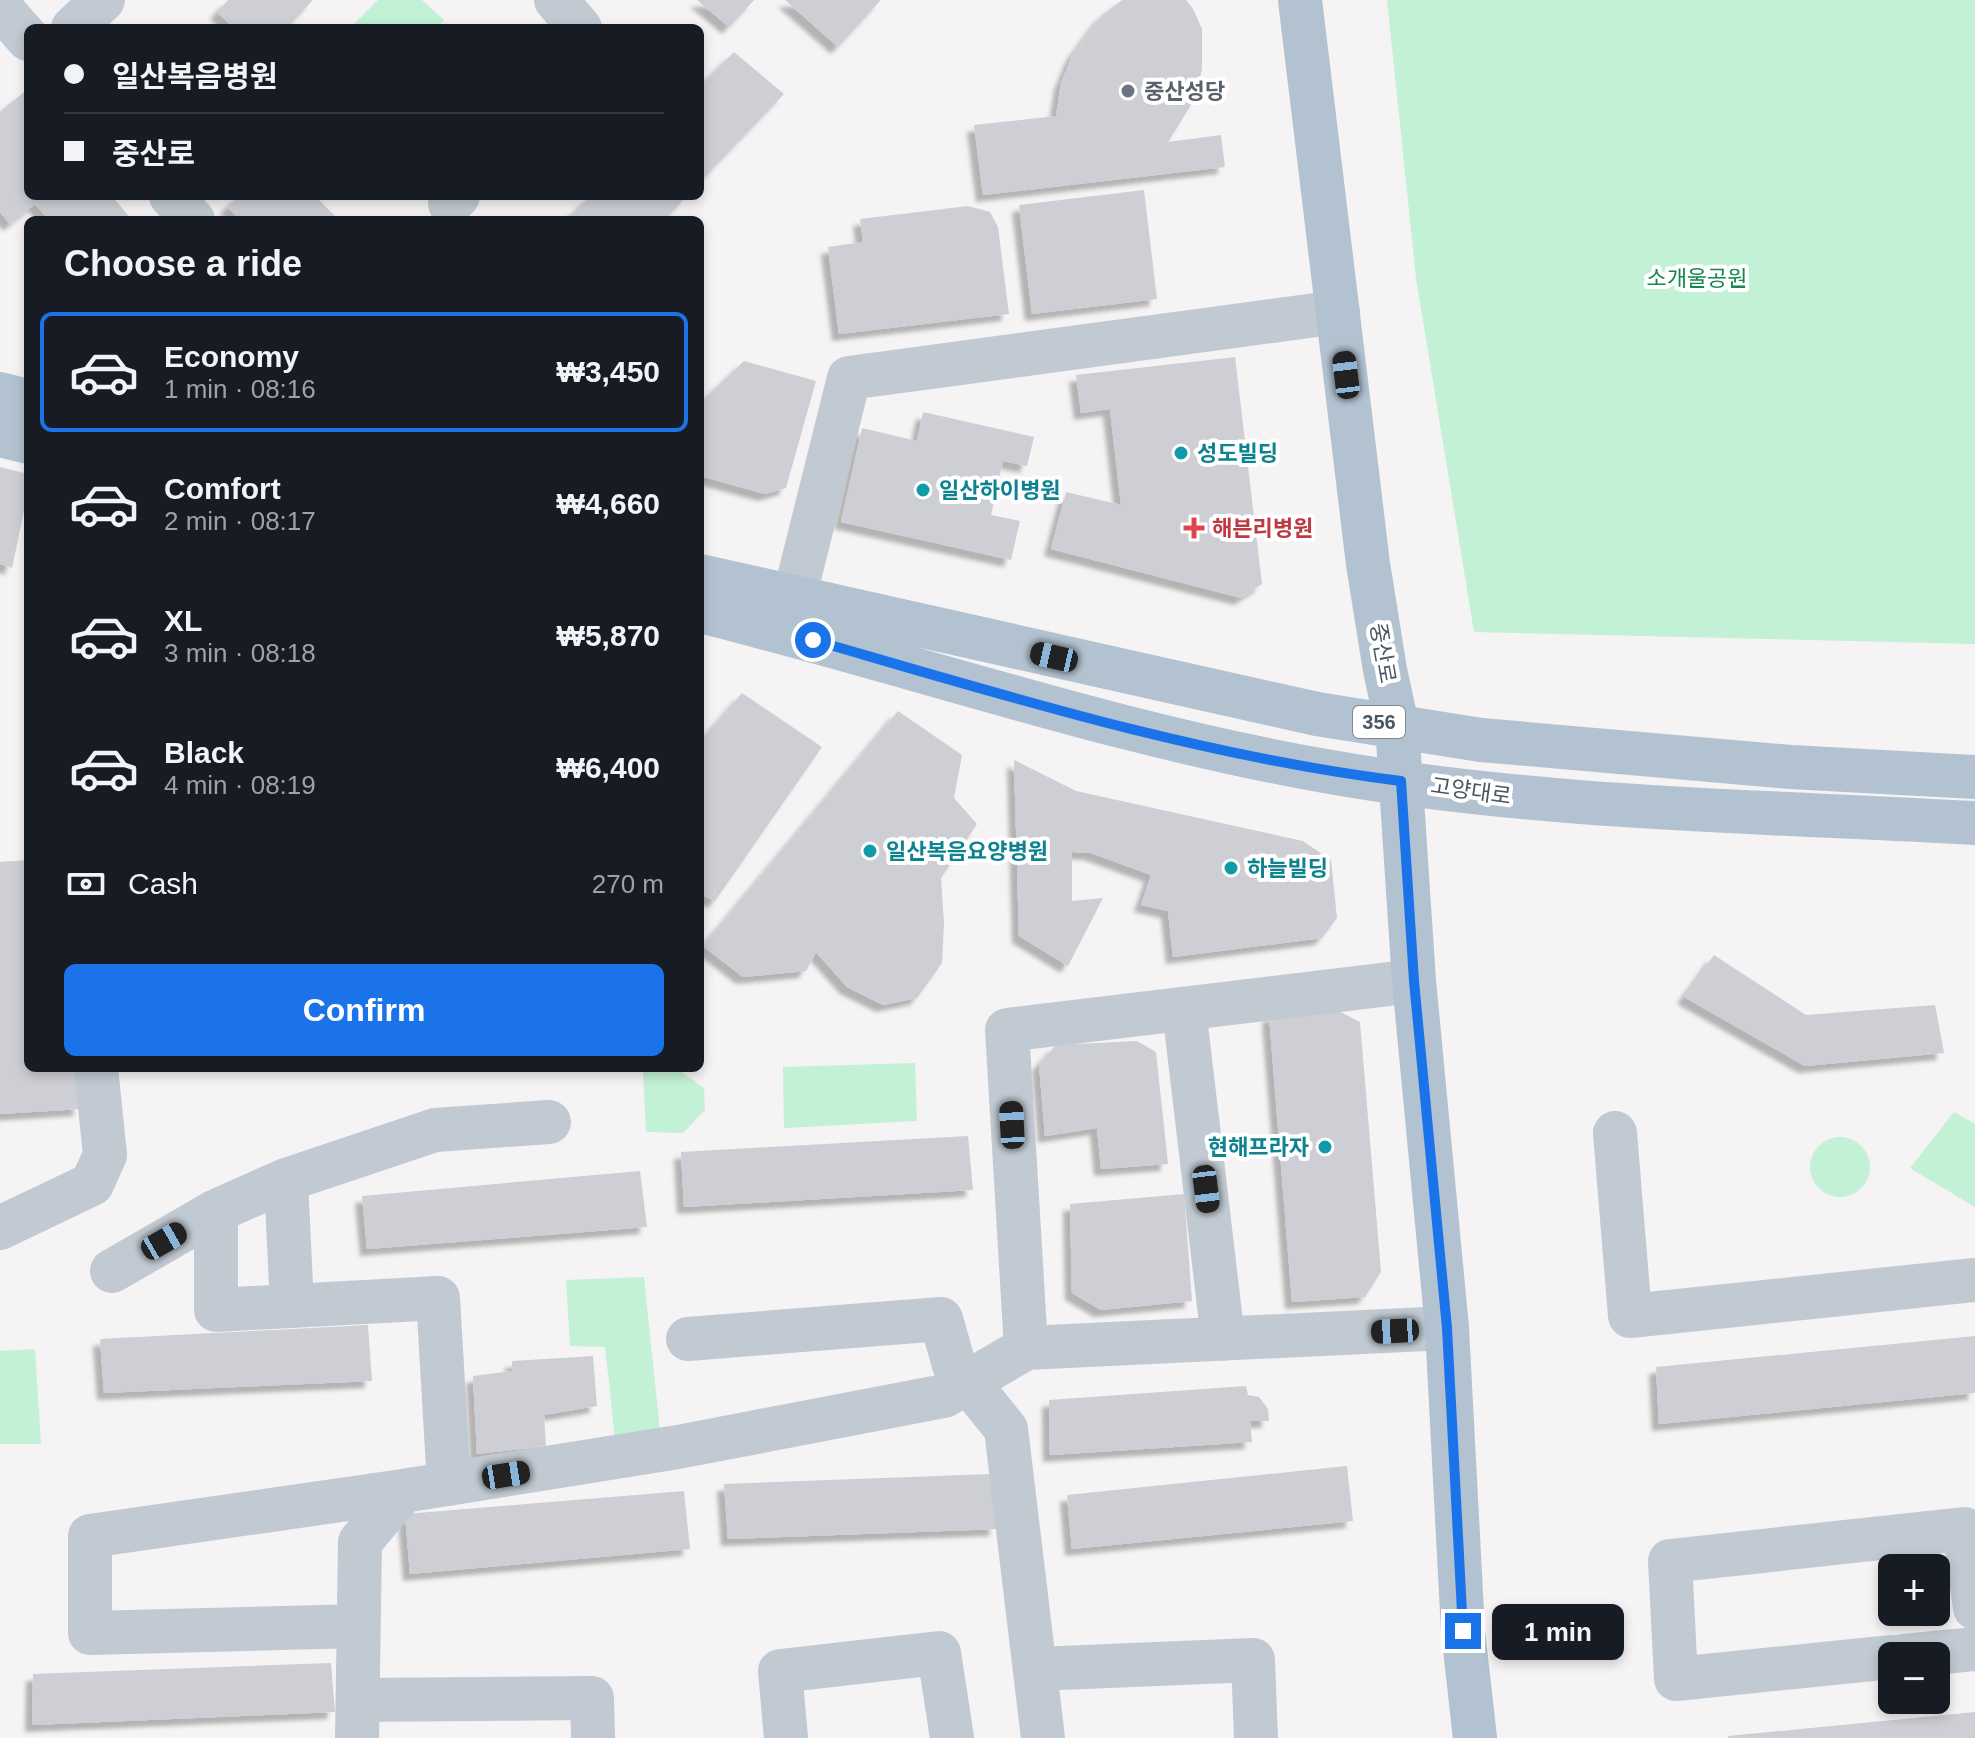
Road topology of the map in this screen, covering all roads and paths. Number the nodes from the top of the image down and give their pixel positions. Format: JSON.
{"nodes":[{"id":1,"x":103,"y":0,"type":"edge"},
{"id":2,"x":556,"y":0,"type":"edge"},
{"id":3,"x":1300,"y":0,"type":"edge"},
{"id":4,"x":0,"y":7,"type":"edge"},
{"id":5,"x":77,"y":24,"type":"edge"},
{"id":6,"x":577,"y":24,"type":"edge"},
{"id":7,"x":24,"y":34,"type":"edge"},
{"id":8,"x":175,"y":200,"type":"edge"},
{"id":9,"x":189,"y":216,"type":"edge"},
{"id":10,"x":1338,"y":312,"type":"junction"},
{"id":11,"x":0,"y":394,"type":"edge"},
{"id":12,"x":24,"y":400,"type":"edge"},
{"id":13,"x":0,"y":435,"type":"edge"},
{"id":14,"x":24,"y":441,"type":"edge"},
{"id":15,"x":704,"y":577,"type":"edge"},
{"id":16,"x":794,"y":598,"type":"junction"},
{"id":17,"x":704,"y":612,"type":"edge"},
{"id":18,"x":1397,"y":725,"type":"junction"},
{"id":19,"x":1975,"y":777,"type":"edge"},
{"id":20,"x":1401,"y":781,"type":"junction"},
{"id":21,"x":1975,"y":823,"type":"edge"},
{"id":22,"x":1414,"y":981,"type":"junction"},
{"id":23,"x":1184,"y":1009,"type":"junction"},
{"id":24,"x":96,"y":1072,"type":"edge"},
{"id":25,"x":549,"y":1122,"type":"dead end"},
{"id":26,"x":1615,"y":1133,"type":"dead end"},
{"id":27,"x":286,"y":1180,"type":"junction"},
{"id":28,"x":216,"y":1211,"type":"junction"},
{"id":29,"x":0,"y":1228,"type":"edge"},
{"id":30,"x":112,"y":1271,"type":"dead end"},
{"id":31,"x":1975,"y":1280,"type":"edge"},
{"id":32,"x":292,"y":1306,"type":"junction"},
{"id":33,"x":1447,"y":1328,"type":"junction"},
{"id":34,"x":688,"y":1339,"type":"dead end"},
{"id":35,"x":1223,"y":1339,"type":"junction"},
{"id":36,"x":1026,"y":1348,"type":"junction"},
{"id":37,"x":966,"y":1383,"type":"junction"},
{"id":38,"x":449,"y":1484,"type":"junction"},
{"id":39,"x":403,"y":1491,"type":"junction"},
{"id":40,"x":1975,"y":1608,"type":"edge"},
{"id":41,"x":358,"y":1626,"type":"junction"},
{"id":42,"x":1975,"y":1649,"type":"edge"},
{"id":43,"x":1950,"y":1651,"type":"edge"},
{"id":44,"x":1878,"y":1658,"type":"edge"},
{"id":45,"x":1036,"y":1669,"type":"junction"},
{"id":46,"x":357,"y":1719,"type":"edge"},
{"id":47,"x":593,"y":1738,"type":"edge"},
{"id":48,"x":786,"y":1738,"type":"edge"},
{"id":49,"x":952,"y":1738,"type":"edge"},
{"id":50,"x":1043,"y":1738,"type":"edge"},
{"id":51,"x":1256,"y":1738,"type":"edge"},
{"id":52,"x":1475,"y":1738,"type":"edge"}],
"edges":[{"from":1,"to":5,"type":"street"},
{"from":2,"to":6,"type":"street"},
{"from":3,"to":10,"type":"main road","name":"중산로"},
{"from":4,"to":7,"type":"street"},
{"from":8,"to":9,"type":"street"},
{"from":10,"to":16,"type":"street"},
{"from":10,"to":18,"type":"main road","name":"중산로"},
{"from":11,"to":12,"type":"main road"},
{"from":13,"to":14,"type":"main road"},
{"from":15,"to":16,"type":"main road","number":"356"},
{"from":16,"to":18,"type":"main road","number":"356"},
{"from":17,"to":20,"type":"main road","name":"고양대로"},
{"from":18,"to":19,"type":"main road","number":"356"},
{"from":18,"to":20,"type":"main road","name":"중산로"},
{"from":20,"to":21,"type":"main road","name":"고양대로"},
{"from":20,"to":22,"type":"main road","name":"중산로"},
{"from":22,"to":23,"type":"street"},
{"from":22,"to":33,"type":"main road","name":"중산로"},
{"from":23,"to":35,"type":"street"},
{"from":23,"to":36,"type":"street"},
{"from":24,"to":29,"type":"street"},
{"from":25,"to":27,"type":"street"},
{"from":26,"to":31,"type":"street"},
{"from":27,"to":28,"type":"street"},
{"from":27,"to":32,"type":"street"},
{"from":28,"to":30,"type":"street"},
{"from":28,"to":32,"type":"street"},
{"from":32,"to":38,"type":"street"},
{"from":33,"to":35,"type":"street"},
{"from":33,"to":52,"type":"main road","name":"중산로"},
{"from":34,"to":37,"type":"street"},
{"from":35,"to":36,"type":"street"},
{"from":36,"to":37,"type":"street"},
{"from":37,"to":38,"type":"street"},
{"from":37,"to":45,"type":"street"},
{"from":38,"to":39,"type":"street"},
{"from":39,"to":41,"type":"street"},
{"from":39,"to":41,"type":"street"},
{"from":40,"to":44,"type":"street"},
{"from":41,"to":46,"type":"street"},
{"from":42,"to":43,"type":"street"},
{"from":45,"to":50,"type":"street"},
{"from":45,"to":51,"type":"street"},
{"from":46,"to":47,"type":"street"},
{"from":48,"to":49,"type":"street"}]}
